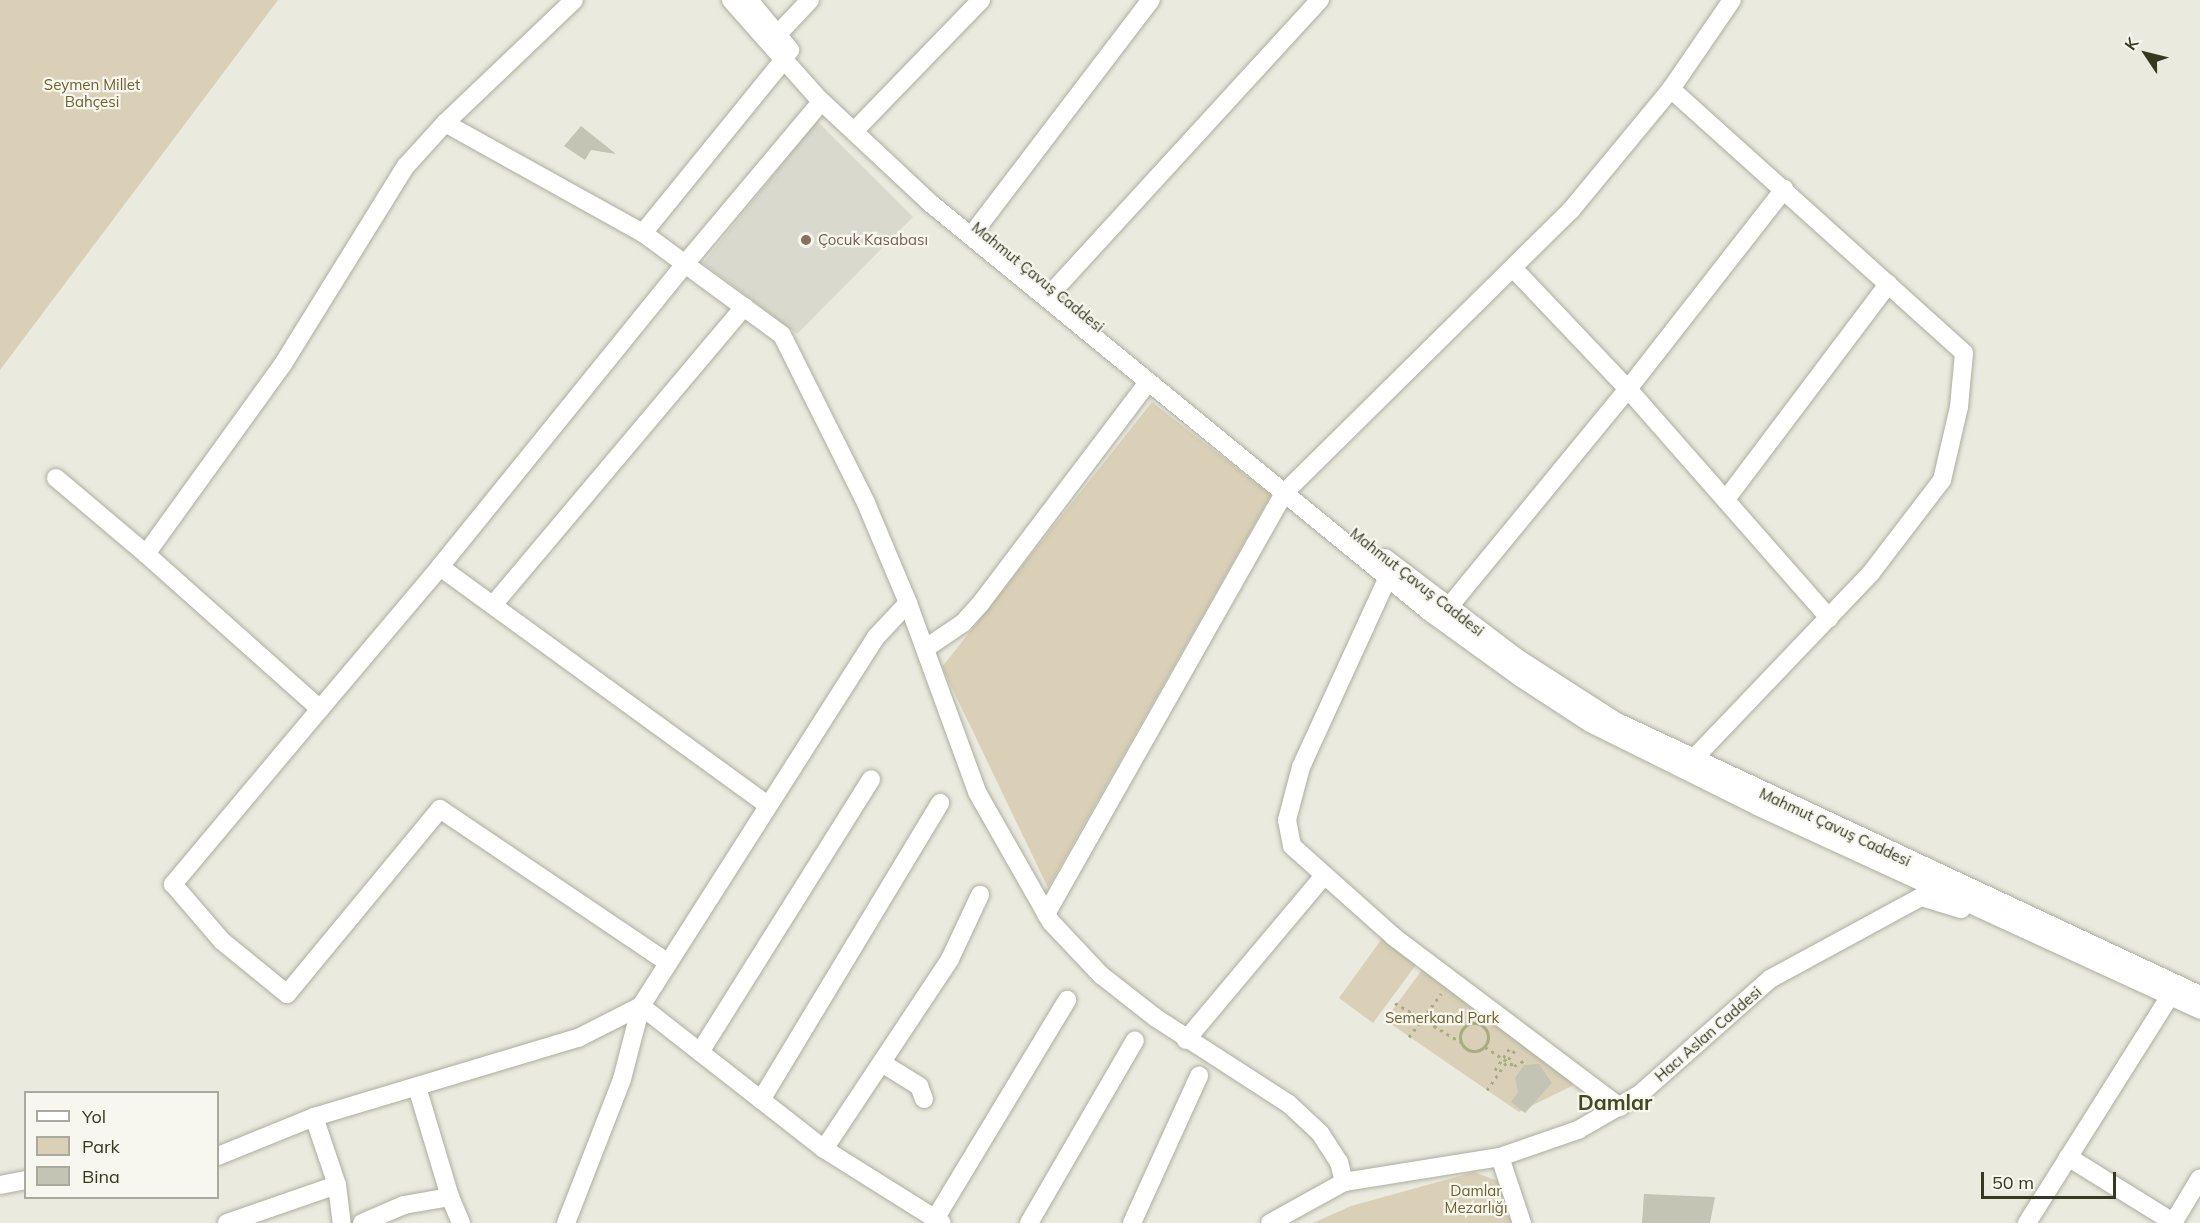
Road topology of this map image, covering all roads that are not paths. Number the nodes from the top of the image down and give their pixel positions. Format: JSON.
{"nodes":[{"id":1,"x":574,"y":0,"type":"edge"},
{"id":2,"x":731,"y":0,"type":"edge"},
{"id":3,"x":749,"y":0,"type":"edge"},
{"id":4,"x":810,"y":0,"type":"edge"},
{"id":5,"x":981,"y":0,"type":"edge"},
{"id":6,"x":1151,"y":0,"type":"edge"},
{"id":7,"x":1320,"y":0,"type":"edge"},
{"id":8,"x":1732,"y":0,"type":"edge"},
{"id":9,"x":777,"y":35,"type":"junction"},
{"id":10,"x":783,"y":61,"type":"junction"},
{"id":11,"x":1671,"y":89,"type":"junction"},
{"id":12,"x":821,"y":102,"type":"junction"},
{"id":13,"x":445,"y":123,"type":"junction"},
{"id":14,"x":860,"y":125,"type":"junction"},
{"id":15,"x":1784,"y":189,"type":"junction"},
{"id":16,"x":977,"y":228,"type":"junction"},
{"id":17,"x":643,"y":233,"type":"junction"},
{"id":18,"x":685,"y":264,"type":"junction"},
{"id":19,"x":1514,"y":268,"type":"junction"},
{"id":20,"x":1888,"y":284,"type":"junction"},
{"id":21,"x":1054,"y":290,"type":"junction"},
{"id":22,"x":744,"y":307,"type":"junction"},
{"id":23,"x":1148,"y":382,"type":"junction"},
{"id":24,"x":1628,"y":389,"type":"junction"},
{"id":25,"x":56,"y":478,"type":"dead end"},
{"id":26,"x":1289,"y":488,"type":"junction"},
{"id":27,"x":1727,"y":498,"type":"junction"},
{"id":28,"x":146,"y":554,"type":"junction"},
{"id":29,"x":440,"y":567,"type":"junction"},
{"id":30,"x":1388,"y":577,"type":"junction"},
{"id":31,"x":908,"y":603,"type":"junction"},
{"id":32,"x":494,"y":605,"type":"junction"},
{"id":33,"x":1448,"y":609,"type":"junction"},
{"id":34,"x":1829,"y":618,"type":"junction"},
{"id":35,"x":926,"y":648,"type":"junction"},
{"id":36,"x":320,"y":709,"type":"junction"},
{"id":37,"x":1688,"y":765,"type":"junction"},
{"id":38,"x":871,"y":779,"type":"dead end"},
{"id":39,"x":940,"y":803,"type":"dead end"},
{"id":40,"x":767,"y":804,"type":"junction"},
{"id":41,"x":1323,"y":877,"type":"junction"},
{"id":42,"x":1922,"y":890,"type":"junction"},
{"id":43,"x":980,"y":895,"type":"dead end"},
{"id":44,"x":1046,"y":914,"type":"junction"},
{"id":45,"x":665,"y":961,"type":"junction"},
{"id":46,"x":2200,"y":995,"type":"edge"},
{"id":47,"x":2170,"y":996,"type":"junction"},
{"id":48,"x":1067,"y":1000,"type":"dead end"},
{"id":49,"x":641,"y":1006,"type":"junction"},
{"id":50,"x":2200,"y":1010,"type":"edge"},
{"id":51,"x":1135,"y":1040,"type":"dead end"},
{"id":52,"x":1186,"y":1040,"type":"junction"},
{"id":53,"x":700,"y":1052,"type":"junction"},
{"id":54,"x":882,"y":1063,"type":"junction"},
{"id":55,"x":1199,"y":1076,"type":"dead end"},
{"id":56,"x":417,"y":1087,"type":"junction"},
{"id":57,"x":924,"y":1099,"type":"dead end"},
{"id":58,"x":760,"y":1100,"type":"junction"},
{"id":59,"x":1620,"y":1107,"type":"junction"},
{"id":60,"x":314,"y":1118,"type":"junction"},
{"id":61,"x":824,"y":1149,"type":"junction"},
{"id":62,"x":219,"y":1156,"type":"edge"},
{"id":63,"x":1500,"y":1157,"type":"junction"},
{"id":64,"x":2068,"y":1157,"type":"junction"},
{"id":65,"x":2200,"y":1178,"type":"edge"},
{"id":66,"x":24,"y":1180,"type":"edge"},
{"id":67,"x":1344,"y":1182,"type":"junction"},
{"id":68,"x":0,"y":1185,"type":"edge"},
{"id":69,"x":337,"y":1185,"type":"junction"},
{"id":70,"x":450,"y":1197,"type":"junction"},
{"id":71,"x":938,"y":1221,"type":"edge"},
{"id":72,"x":227,"y":1223,"type":"edge"},
{"id":73,"x":342,"y":1223,"type":"edge"},
{"id":74,"x":362,"y":1223,"type":"edge"},
{"id":75,"x":461,"y":1223,"type":"edge"},
{"id":76,"x":566,"y":1223,"type":"edge"},
{"id":77,"x":1029,"y":1223,"type":"edge"},
{"id":78,"x":1132,"y":1223,"type":"edge"},
{"id":79,"x":1270,"y":1223,"type":"edge"},
{"id":80,"x":1522,"y":1223,"type":"edge"},
{"id":81,"x":2027,"y":1223,"type":"edge"},
{"id":82,"x":2173,"y":1223,"type":"edge"}],
"edges":[{"from":1,"to":13,"type":"street"},
{"from":2,"to":10,"type":"street"},
{"from":3,"to":9,"type":"street","name":"Mahmut Çavuş Caddesi"},
{"from":4,"to":9,"type":"street"},
{"from":5,"to":14,"type":"street"},
{"from":6,"to":16,"type":"street"},
{"from":7,"to":21,"type":"street"},
{"from":8,"to":11,"type":"street"},
{"from":9,"to":14,"type":"street","name":"Mahmut Çavuş Caddesi"},
{"from":10,"to":12,"type":"street"},
{"from":10,"to":17,"type":"street"},
{"from":11,"to":15,"type":"street"},
{"from":11,"to":19,"type":"street"},
{"from":12,"to":18,"type":"street"},
{"from":12,"to":23,"type":"street"},
{"from":13,"to":17,"type":"street"},
{"from":13,"to":28,"type":"street"},
{"from":14,"to":16,"type":"street","name":"Mahmut Çavuş Caddesi"},
{"from":15,"to":20,"type":"street"},
{"from":15,"to":24,"type":"street"},
{"from":16,"to":21,"type":"street","name":"Mahmut Çavuş Caddesi"},
{"from":17,"to":18,"type":"street"},
{"from":18,"to":22,"type":"street"},
{"from":18,"to":29,"type":"street"},
{"from":19,"to":24,"type":"street"},
{"from":19,"to":26,"type":"street"},
{"from":20,"to":27,"type":"street"},
{"from":20,"to":34,"type":"street"},
{"from":21,"to":26,"type":"street","name":"Mahmut Çavuş Caddesi"},
{"from":22,"to":31,"type":"street"},
{"from":22,"to":32,"type":"street"},
{"from":23,"to":26,"type":"street"},
{"from":23,"to":35,"type":"street"},
{"from":24,"to":27,"type":"street"},
{"from":24,"to":33,"type":"street"},
{"from":25,"to":28,"type":"street"},
{"from":26,"to":30,"type":"street"},
{"from":26,"to":33,"type":"street","name":"Mahmut Çavuş Caddesi"},
{"from":26,"to":44,"type":"street"},
{"from":27,"to":34,"type":"street"},
{"from":28,"to":36,"type":"street"},
{"from":29,"to":32,"type":"street"},
{"from":29,"to":36,"type":"street"},
{"from":30,"to":37,"type":"street"},
{"from":30,"to":41,"type":"street"},
{"from":31,"to":35,"type":"street"},
{"from":31,"to":40,"type":"street"},
{"from":32,"to":40,"type":"street"},
{"from":33,"to":37,"type":"street","name":"Mahmut Çavuş Caddesi"},
{"from":34,"to":37,"type":"street"},
{"from":35,"to":44,"type":"street"},
{"from":36,"to":45,"type":"street"},
{"from":37,"to":42,"type":"street"},
{"from":37,"to":46,"type":"street","name":"Mahmut Çavuş Caddesi"},
{"from":38,"to":53,"type":"street"},
{"from":39,"to":58,"type":"street"},
{"from":40,"to":45,"type":"street"},
{"from":41,"to":52,"type":"street"},
{"from":41,"to":59,"type":"street"},
{"from":42,"to":47,"type":"street"},
{"from":42,"to":59,"type":"street","name":"Hacı Aslan Caddesi"},
{"from":43,"to":54,"type":"street"},
{"from":44,"to":52,"type":"street"},
{"from":45,"to":49,"type":"street"},
{"from":47,"to":50,"type":"street"},
{"from":47,"to":64,"type":"street"},
{"from":48,"to":71,"type":"street"},
{"from":49,"to":53,"type":"street"},
{"from":49,"to":56,"type":"street"},
{"from":49,"to":76,"type":"street"},
{"from":51,"to":77,"type":"street"},
{"from":52,"to":67,"type":"street"},
{"from":53,"to":58,"type":"street"},
{"from":54,"to":57,"type":"street"},
{"from":54,"to":61,"type":"street"},
{"from":55,"to":78,"type":"street"},
{"from":56,"to":60,"type":"street"},
{"from":56,"to":70,"type":"street"},
{"from":58,"to":61,"type":"street"},
{"from":59,"to":63,"type":"street","name":"Hacı Aslan Caddesi"},
{"from":60,"to":62,"type":"street"},
{"from":60,"to":69,"type":"street"},
{"from":61,"to":71,"type":"street"},
{"from":63,"to":67,"type":"street","name":"Hacı Aslan Caddesi"},
{"from":63,"to":80,"type":"street"},
{"from":64,"to":81,"type":"street"},
{"from":64,"to":82,"type":"street"},
{"from":65,"to":82,"type":"street"},
{"from":66,"to":68,"type":"street"},
{"from":67,"to":79,"type":"street","name":"Hacı Aslan Caddesi"},
{"from":69,"to":72,"type":"street"},
{"from":69,"to":73,"type":"street"},
{"from":70,"to":74,"type":"street"},
{"from":70,"to":75,"type":"street"}]}
